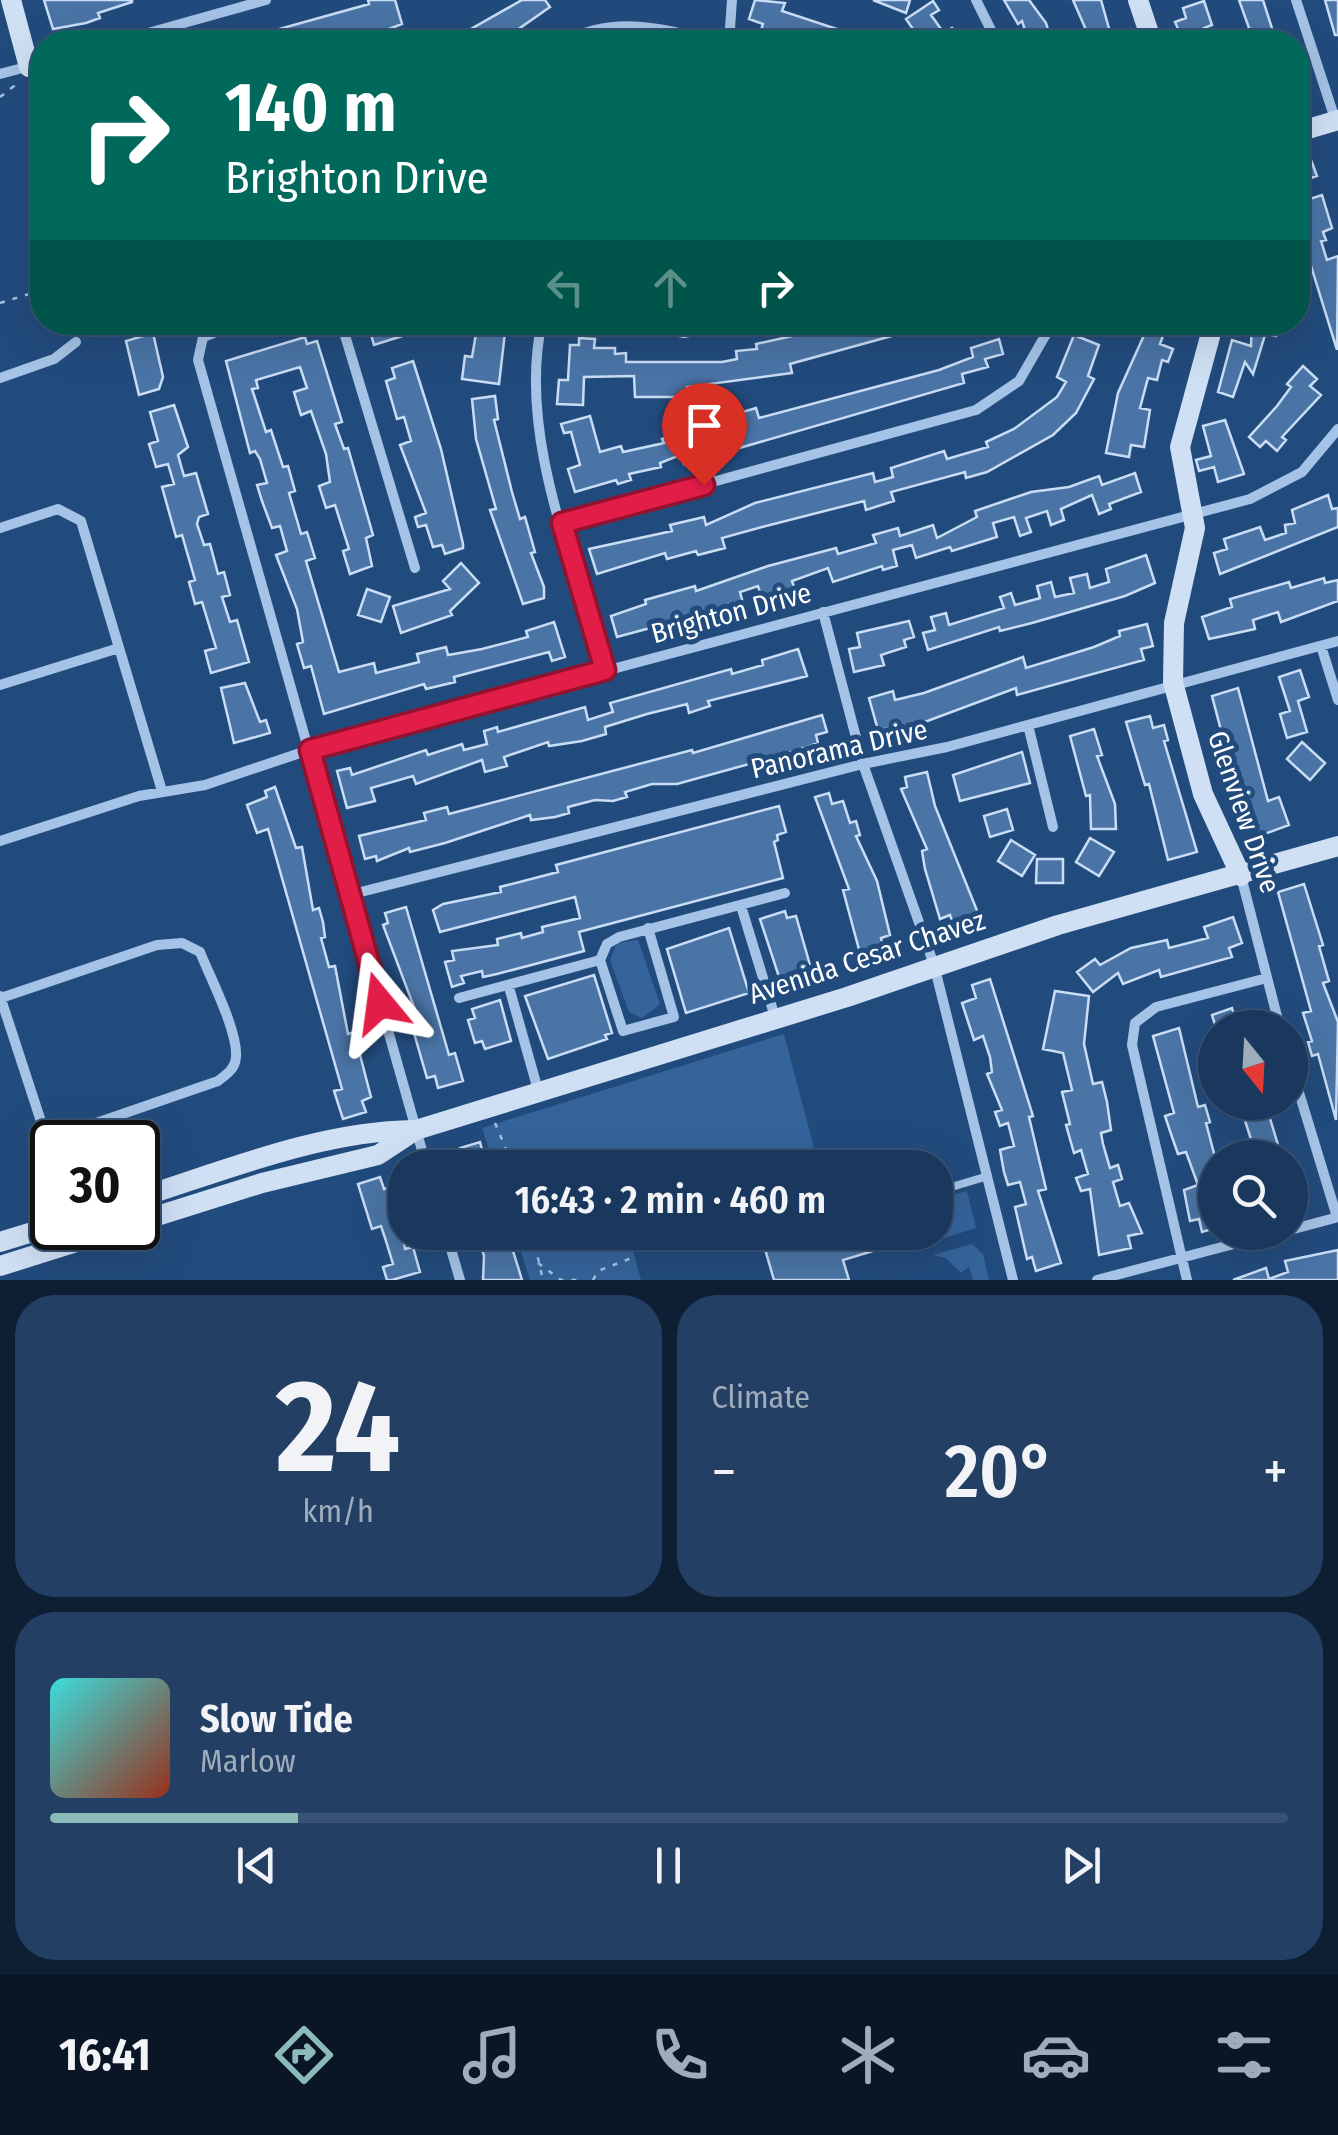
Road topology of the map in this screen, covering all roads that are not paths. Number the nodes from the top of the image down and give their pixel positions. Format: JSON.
{"nodes":[{"id":1,"x":11,"y":0,"type":"edge"},
{"id":2,"x":266,"y":0,"type":"edge"},
{"id":3,"x":732,"y":0,"type":"edge"},
{"id":4,"x":976,"y":0,"type":"edge"},
{"id":5,"x":1138,"y":0,"type":"edge"},
{"id":6,"x":1296,"y":0,"type":"edge"},
{"id":7,"x":172,"y":27,"type":"junction"},
{"id":8,"x":161,"y":30,"type":"edge"},
{"id":9,"x":173,"y":30,"type":"edge"},
{"id":10,"x":600,"y":30,"type":"edge"},
{"id":11,"x":660,"y":30,"type":"edge"},
{"id":12,"x":730,"y":30,"type":"edge"},
{"id":13,"x":991,"y":30,"type":"edge"},
{"id":14,"x":1148,"y":30,"type":"edge"},
{"id":15,"x":1306,"y":30,"type":"edge"},
{"id":16,"x":1310,"y":42,"type":"edge"},
{"id":17,"x":30,"y":49,"type":"edge"},
{"id":18,"x":30,"y":66,"type":"edge"},
{"id":19,"x":0,"y":74,"type":"edge"},
{"id":20,"x":1337,"y":123,"type":"edge"},
{"id":21,"x":1310,"y":129,"type":"edge"},
{"id":22,"x":210,"y":335,"type":"edge"},
{"id":23,"x":346,"y":335,"type":"edge"},
{"id":24,"x":541,"y":335,"type":"edge"},
{"id":25,"x":1046,"y":335,"type":"edge"},
{"id":26,"x":1210,"y":335,"type":"edge"},
{"id":27,"x":76,"y":342,"type":"dead end"},
{"id":28,"x":0,"y":378,"type":"edge"},
{"id":29,"x":1338,"y":429,"type":"edge"},
{"id":30,"x":1192,"y":513,"type":"junction"},
{"id":31,"x":562,"y":523,"type":"junction"},
{"id":32,"x":0,"y":528,"type":"edge"},
{"id":33,"x":415,"y":568,"type":"dead end"},
{"id":34,"x":823,"y":612,"type":"junction"},
{"id":35,"x":1338,"y":641,"type":"edge"},
{"id":36,"x":1321,"y":646,"type":"junction"},
{"id":37,"x":119,"y":648,"type":"junction"},
{"id":38,"x":605,"y":670,"type":"junction"},
{"id":39,"x":1173,"y":682,"type":"junction"},
{"id":40,"x":0,"y":685,"type":"edge"},
{"id":41,"x":1338,"y":700,"type":"edge"},
{"id":42,"x":1028,"y":725,"type":"junction"},
{"id":43,"x":310,"y":750,"type":"junction"},
{"id":44,"x":863,"y":764,"type":"junction"},
{"id":45,"x":162,"y":791,"type":"junction"},
{"id":46,"x":1052,"y":827,"type":"dead end"},
{"id":47,"x":0,"y":841,"type":"edge"},
{"id":48,"x":1338,"y":846,"type":"edge"},
{"id":49,"x":1242,"y":876,"type":"junction"},
{"id":50,"x":785,"y":893,"type":"dead end"},
{"id":51,"x":349,"y":895,"type":"junction"},
{"id":52,"x":741,"y":906,"type":"junction"},
{"id":53,"x":648,"y":928,"type":"junction"},
{"id":54,"x":600,"y":960,"type":"junction"},
{"id":55,"x":934,"y":965,"type":"junction"},
{"id":56,"x":1267,"y":978,"type":"junction"},
{"id":57,"x":509,"y":987,"type":"junction"},
{"id":58,"x":0,"y":997,"type":"edge"},
{"id":59,"x":459,"y":998,"type":"dead end"},
{"id":60,"x":1275,"y":1010,"type":"edge"},
{"id":61,"x":776,"y":1017,"type":"junction"},
{"id":62,"x":538,"y":1090,"type":"junction"},
{"id":63,"x":41,"y":1120,"type":"edge"},
{"id":64,"x":106,"y":1120,"type":"edge"},
{"id":65,"x":1308,"y":1120,"type":"edge"},
{"id":66,"x":416,"y":1130,"type":"junction"},
{"id":67,"x":422,"y":1150,"type":"edge"},
{"id":68,"x":988,"y":1176,"type":"junction"},
{"id":69,"x":953,"y":1187,"type":"edge"},
{"id":70,"x":160,"y":1191,"type":"edge"},
{"id":71,"x":160,"y":1215,"type":"edge"},
{"id":72,"x":1338,"y":1217,"type":"edge"},
{"id":73,"x":1308,"y":1225,"type":"edge"},
{"id":74,"x":30,"y":1233,"type":"edge"},
{"id":75,"x":0,"y":1242,"type":"edge"},
{"id":76,"x":39,"y":1250,"type":"edge"},
{"id":77,"x":451,"y":1250,"type":"edge"},
{"id":78,"x":1214,"y":1250,"type":"edge"},
{"id":79,"x":1182,"y":1259,"type":"junction"},
{"id":80,"x":0,"y":1266,"type":"edge"},
{"id":81,"x":460,"y":1280,"type":"edge"},
{"id":82,"x":1013,"y":1280,"type":"edge"},
{"id":83,"x":1097,"y":1280,"type":"edge"},
{"id":84,"x":1186,"y":1280,"type":"edge"}],
"edges":[{"from":1,"to":17,"type":"street"},
{"from":2,"to":7,"type":"street"},
{"from":3,"to":12,"type":"street"},
{"from":4,"to":13,"type":"street"},
{"from":5,"to":14,"type":"street"},
{"from":6,"to":15,"type":"street"},
{"from":7,"to":8,"type":"street"},
{"from":7,"to":9,"type":"street"},
{"from":10,"to":11,"type":"street"},
{"from":16,"to":20,"type":"street"},
{"from":18,"to":19,"type":"street"},
{"from":20,"to":21,"type":"street"},
{"from":22,"to":43,"type":"street"},
{"from":23,"to":33,"type":"street"},
{"from":24,"to":31,"type":"street"},
{"from":25,"to":31,"type":"street"},
{"from":26,"to":30,"type":"street","name":"Glenview Drive"},
{"from":27,"to":28,"type":"street"},
{"from":29,"to":30,"type":"street","name":"Brighton Drive"},
{"from":30,"to":34,"type":"street","name":"Brighton Drive"},
{"from":30,"to":39,"type":"street","name":"Glenview Drive"},
{"from":31,"to":38,"type":"street"},
{"from":32,"to":37,"type":"street"},
{"from":34,"to":38,"type":"street","name":"Brighton Drive"},
{"from":34,"to":44,"type":"street"},
{"from":35,"to":36,"type":"street","name":"Panorama Drive"},
{"from":36,"to":39,"type":"street","name":"Panorama Drive"},
{"from":36,"to":41,"type":"street"},
{"from":37,"to":40,"type":"street"},
{"from":37,"to":45,"type":"street"},
{"from":38,"to":43,"type":"street","name":"Brighton Drive"},
{"from":39,"to":42,"type":"street","name":"Panorama Drive"},
{"from":39,"to":49,"type":"street","name":"Glenview Drive"},
{"from":42,"to":44,"type":"street","name":"Panorama Drive"},
{"from":42,"to":46,"type":"street"},
{"from":43,"to":45,"type":"street","name":"Brighton Drive"},
{"from":43,"to":51,"type":"street"},
{"from":44,"to":51,"type":"street","name":"Panorama Drive"},
{"from":44,"to":55,"type":"street"},
{"from":45,"to":47,"type":"street","name":"Brighton Drive"},
{"from":48,"to":49,"type":"street","name":"Avenida Cesar Chavez"},
{"from":49,"to":55,"type":"street","name":"Avenida Cesar Chavez"},
{"from":49,"to":56,"type":"street","name":"Glenview Drive"},
{"from":50,"to":52,"type":"street"},
{"from":51,"to":66,"type":"street"},
{"from":52,"to":53,"type":"street"},
{"from":52,"to":61,"type":"street"},
{"from":53,"to":54,"type":"street"},
{"from":53,"to":54,"type":"street"},
{"from":54,"to":57,"type":"street"},
{"from":55,"to":61,"type":"street","name":"Avenida Cesar Chavez"},
{"from":55,"to":68,"type":"street"},
{"from":56,"to":60,"type":"street","name":"Glenview Drive"},
{"from":56,"to":79,"type":"street"},
{"from":57,"to":59,"type":"street"},
{"from":57,"to":62,"type":"street"},
{"from":58,"to":63,"type":"street"},
{"from":58,"to":64,"type":"street"},
{"from":61,"to":62,"type":"street","name":"Avenida Cesar Chavez"},
{"from":62,"to":66,"type":"street","name":"Avenida Cesar Chavez"},
{"from":65,"to":72,"type":"street"},
{"from":66,"to":67,"type":"street"},
{"from":66,"to":70,"type":"street","name":"Avenida Cesar Chavez"},
{"from":66,"to":71,"type":"street","name":"Avenida Cesar Chavez"},
{"from":68,"to":69,"type":"lane"},
{"from":68,"to":82,"type":"street"},
{"from":72,"to":73,"type":"street"},
{"from":74,"to":75,"type":"street"},
{"from":76,"to":80,"type":"street"},
{"from":77,"to":81,"type":"street"},
{"from":78,"to":79,"type":"street"},
{"from":79,"to":83,"type":"street"},
{"from":79,"to":84,"type":"street"}]}
